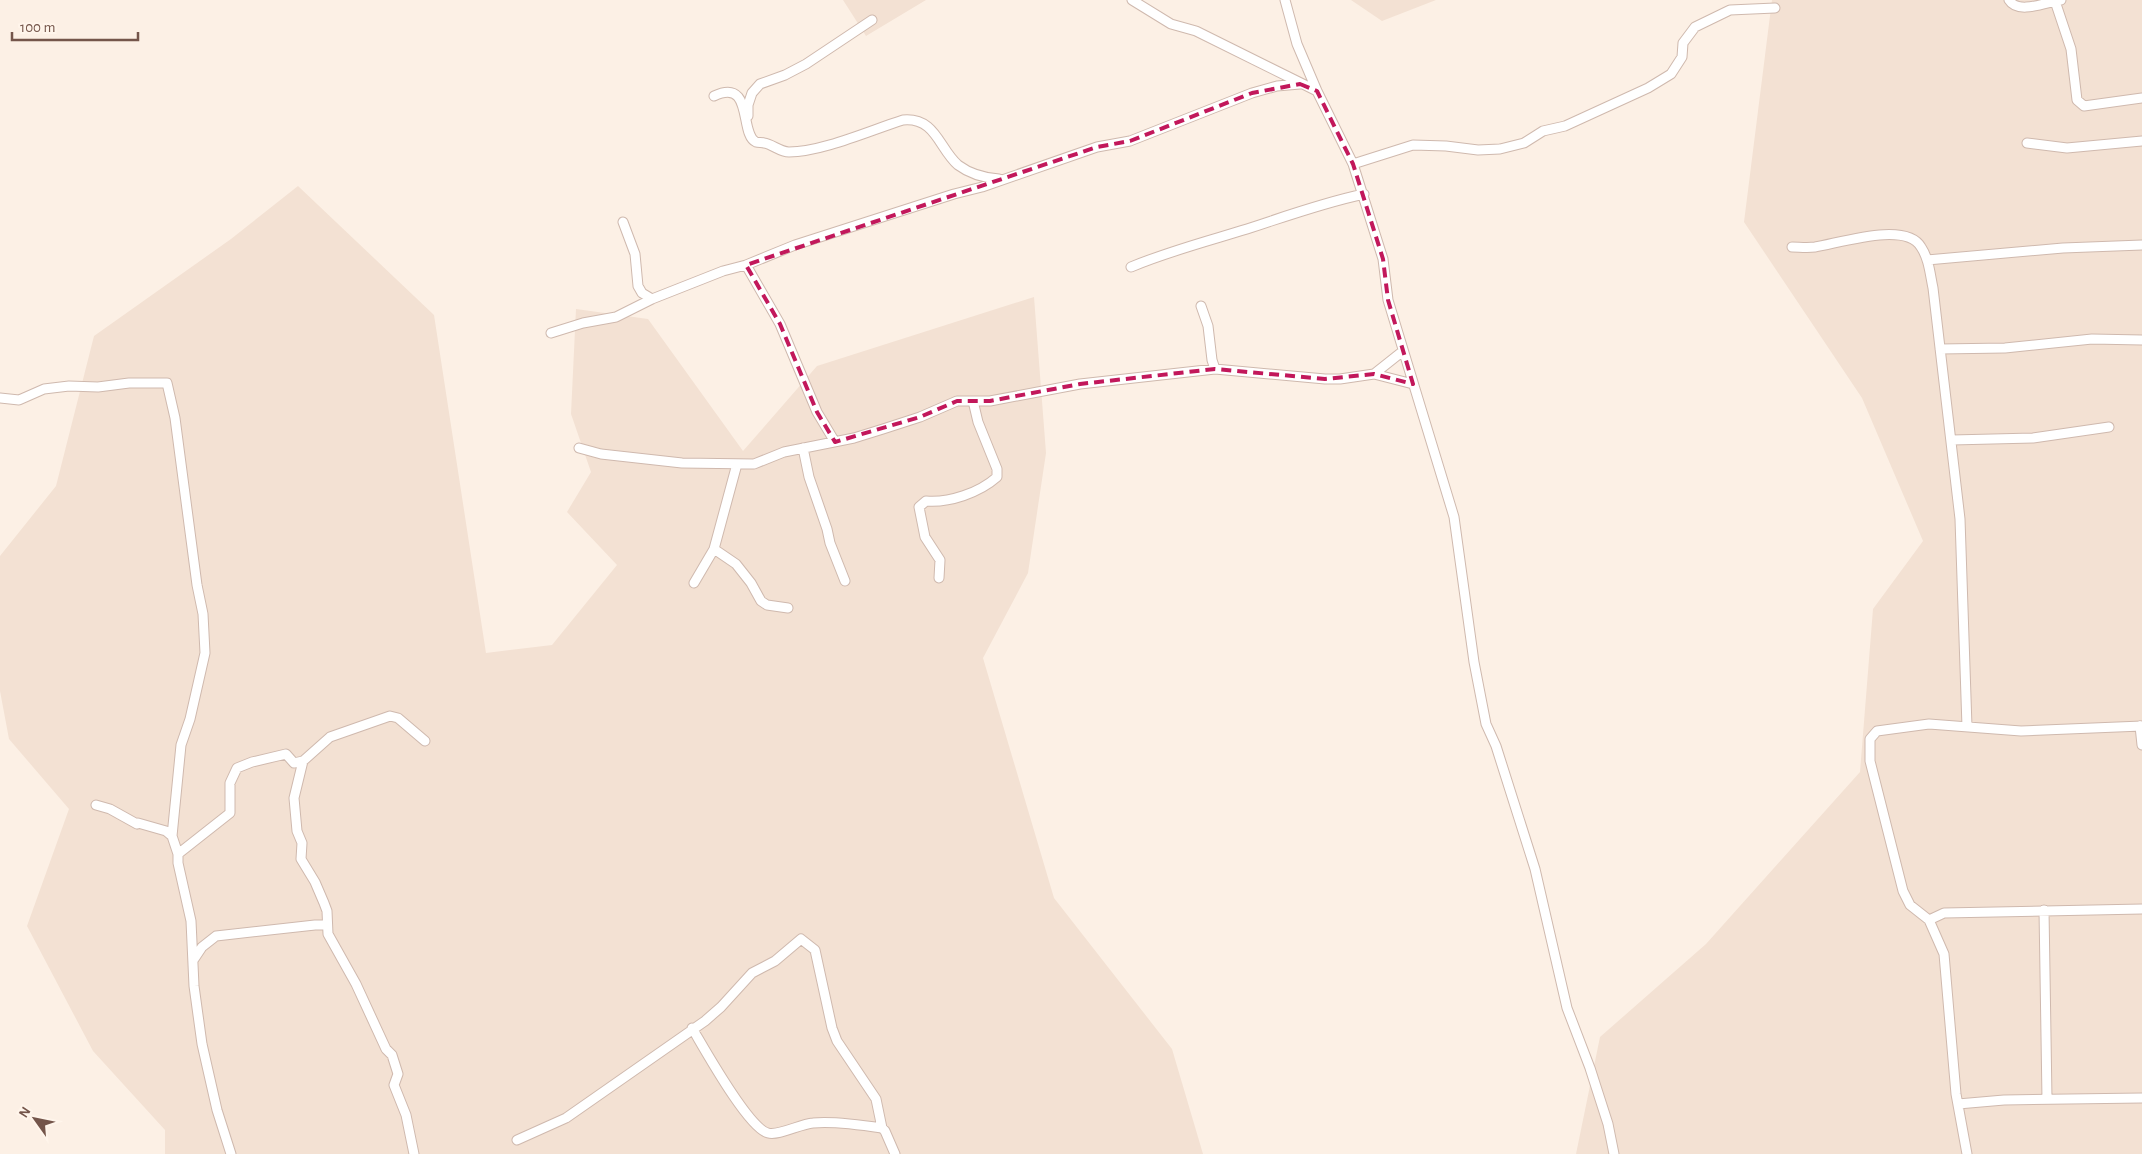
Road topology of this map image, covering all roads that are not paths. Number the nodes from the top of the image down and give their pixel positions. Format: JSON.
{"nodes":[{"id":1,"x":1132,"y":0,"type":"edge"},
{"id":2,"x":1285,"y":0,"type":"edge"},
{"id":3,"x":2009,"y":0,"type":"edge"},
{"id":4,"x":2058,"y":1,"type":"edge"},
{"id":5,"x":1775,"y":8,"type":"dead end"},
{"id":6,"x":872,"y":20,"type":"dead end"},
{"id":7,"x":1300,"y":84,"type":"junction"},
{"id":8,"x":1317,"y":90,"type":"junction"},
{"id":9,"x":714,"y":96,"type":"dead end"},
{"id":10,"x":2142,"y":98,"type":"edge"},
{"id":11,"x":748,"y":124,"type":"junction"},
{"id":12,"x":2142,"y":142,"type":"edge"},
{"id":13,"x":2027,"y":143,"type":"dead end"},
{"id":14,"x":1353,"y":164,"type":"junction"},
{"id":15,"x":1002,"y":180,"type":"junction"},
{"id":16,"x":1364,"y":194,"type":"junction"},
{"id":17,"x":623,"y":222,"type":"dead end"},
{"id":18,"x":2142,"y":245,"type":"edge"},
{"id":19,"x":1792,"y":247,"type":"dead end"},
{"id":20,"x":1927,"y":260,"type":"junction"},
{"id":21,"x":746,"y":265,"type":"junction"},
{"id":22,"x":1131,"y":267,"type":"dead end"},
{"id":23,"x":652,"y":299,"type":"junction"},
{"id":24,"x":1201,"y":306,"type":"dead end"},
{"id":25,"x":551,"y":333,"type":"dead end"},
{"id":26,"x":2142,"y":340,"type":"edge"},
{"id":27,"x":1940,"y":348,"type":"junction"},
{"id":28,"x":1403,"y":351,"type":"junction"},
{"id":29,"x":1215,"y":370,"type":"junction"},
{"id":30,"x":1374,"y":374,"type":"junction"},
{"id":31,"x":1413,"y":384,"type":"junction"},
{"id":32,"x":0,"y":398,"type":"edge"},
{"id":33,"x":973,"y":400,"type":"junction"},
{"id":34,"x":2109,"y":427,"type":"dead end"},
{"id":35,"x":1952,"y":440,"type":"junction"},
{"id":36,"x":835,"y":442,"type":"junction"},
{"id":37,"x":579,"y":448,"type":"dead end"},
{"id":38,"x":803,"y":448,"type":"junction"},
{"id":39,"x":737,"y":464,"type":"junction"},
{"id":40,"x":714,"y":549,"type":"junction"},
{"id":41,"x":939,"y":578,"type":"dead end"},
{"id":42,"x":845,"y":581,"type":"dead end"},
{"id":43,"x":694,"y":582,"type":"dead end"},
{"id":44,"x":788,"y":608,"type":"dead end"},
{"id":45,"x":1967,"y":726,"type":"junction"},
{"id":46,"x":2141,"y":726,"type":"edge"},
{"id":47,"x":425,"y":741,"type":"dead end"},
{"id":48,"x":2142,"y":745,"type":"edge"},
{"id":49,"x":303,"y":761,"type":"junction"},
{"id":50,"x":96,"y":805,"type":"dead end"},
{"id":51,"x":172,"y":836,"type":"junction"},
{"id":52,"x":178,"y":854,"type":"junction"},
{"id":53,"x":2142,"y":909,"type":"edge"},
{"id":54,"x":2044,"y":910,"type":"junction"},
{"id":55,"x":1929,"y":920,"type":"junction"},
{"id":56,"x":327,"y":925,"type":"junction"},
{"id":57,"x":194,"y":959,"type":"junction"},
{"id":58,"x":692,"y":1028,"type":"junction"},
{"id":59,"x":2142,"y":1098,"type":"edge"},
{"id":60,"x":2047,"y":1099,"type":"junction"},
{"id":61,"x":1958,"y":1104,"type":"junction"},
{"id":62,"x":882,"y":1128,"type":"junction"},
{"id":63,"x":517,"y":1140,"type":"dead end"},
{"id":64,"x":231,"y":1154,"type":"edge"},
{"id":65,"x":414,"y":1154,"type":"edge"},
{"id":66,"x":895,"y":1154,"type":"edge"},
{"id":67,"x":1614,"y":1154,"type":"edge"},
{"id":68,"x":1967,"y":1154,"type":"edge"}],
"edges":[{"from":1,"to":7,"type":"street"},
{"from":2,"to":8,"type":"street"},
{"from":3,"to":4,"type":"street"},
{"from":4,"to":10,"type":"street"},
{"from":5,"to":14,"type":"street"},
{"from":6,"to":11,"type":"street"},
{"from":7,"to":8,"type":"street"},
{"from":7,"to":15,"type":"street"},
{"from":8,"to":14,"type":"street"},
{"from":9,"to":11,"type":"street"},
{"from":11,"to":15,"type":"street"},
{"from":12,"to":13,"type":"street"},
{"from":14,"to":16,"type":"street"},
{"from":15,"to":21,"type":"street"},
{"from":16,"to":22,"type":"street"},
{"from":16,"to":28,"type":"street"},
{"from":17,"to":23,"type":"street"},
{"from":18,"to":20,"type":"street"},
{"from":19,"to":20,"type":"street"},
{"from":20,"to":27,"type":"street"},
{"from":21,"to":23,"type":"street"},
{"from":21,"to":36,"type":"street"},
{"from":23,"to":25,"type":"street"},
{"from":24,"to":29,"type":"street"},
{"from":26,"to":27,"type":"street"},
{"from":27,"to":35,"type":"street"},
{"from":28,"to":30,"type":"street"},
{"from":28,"to":31,"type":"street"},
{"from":29,"to":30,"type":"street"},
{"from":29,"to":33,"type":"street"},
{"from":30,"to":31,"type":"street"},
{"from":31,"to":67,"type":"street"},
{"from":32,"to":51,"type":"street"},
{"from":33,"to":36,"type":"street"},
{"from":33,"to":41,"type":"street"},
{"from":34,"to":35,"type":"street"},
{"from":35,"to":45,"type":"street"},
{"from":36,"to":38,"type":"street"},
{"from":37,"to":39,"type":"street"},
{"from":38,"to":39,"type":"street"},
{"from":38,"to":42,"type":"street"},
{"from":39,"to":40,"type":"street"},
{"from":40,"to":43,"type":"street"},
{"from":40,"to":44,"type":"street"},
{"from":45,"to":46,"type":"street"},
{"from":45,"to":55,"type":"street"},
{"from":46,"to":48,"type":"street"},
{"from":47,"to":49,"type":"street"},
{"from":49,"to":52,"type":"street"},
{"from":49,"to":56,"type":"street"},
{"from":50,"to":51,"type":"street"},
{"from":51,"to":52,"type":"street"},
{"from":52,"to":57,"type":"street"},
{"from":53,"to":54,"type":"street"},
{"from":54,"to":55,"type":"street"},
{"from":54,"to":60,"type":"street"},
{"from":55,"to":61,"type":"street"},
{"from":56,"to":57,"type":"street"},
{"from":56,"to":65,"type":"street"},
{"from":57,"to":64,"type":"street"},
{"from":58,"to":62,"type":"street"},
{"from":58,"to":62,"type":"street"},
{"from":58,"to":63,"type":"street"},
{"from":59,"to":60,"type":"street"},
{"from":60,"to":61,"type":"street"},
{"from":61,"to":68,"type":"street"},
{"from":62,"to":66,"type":"street"}]}
